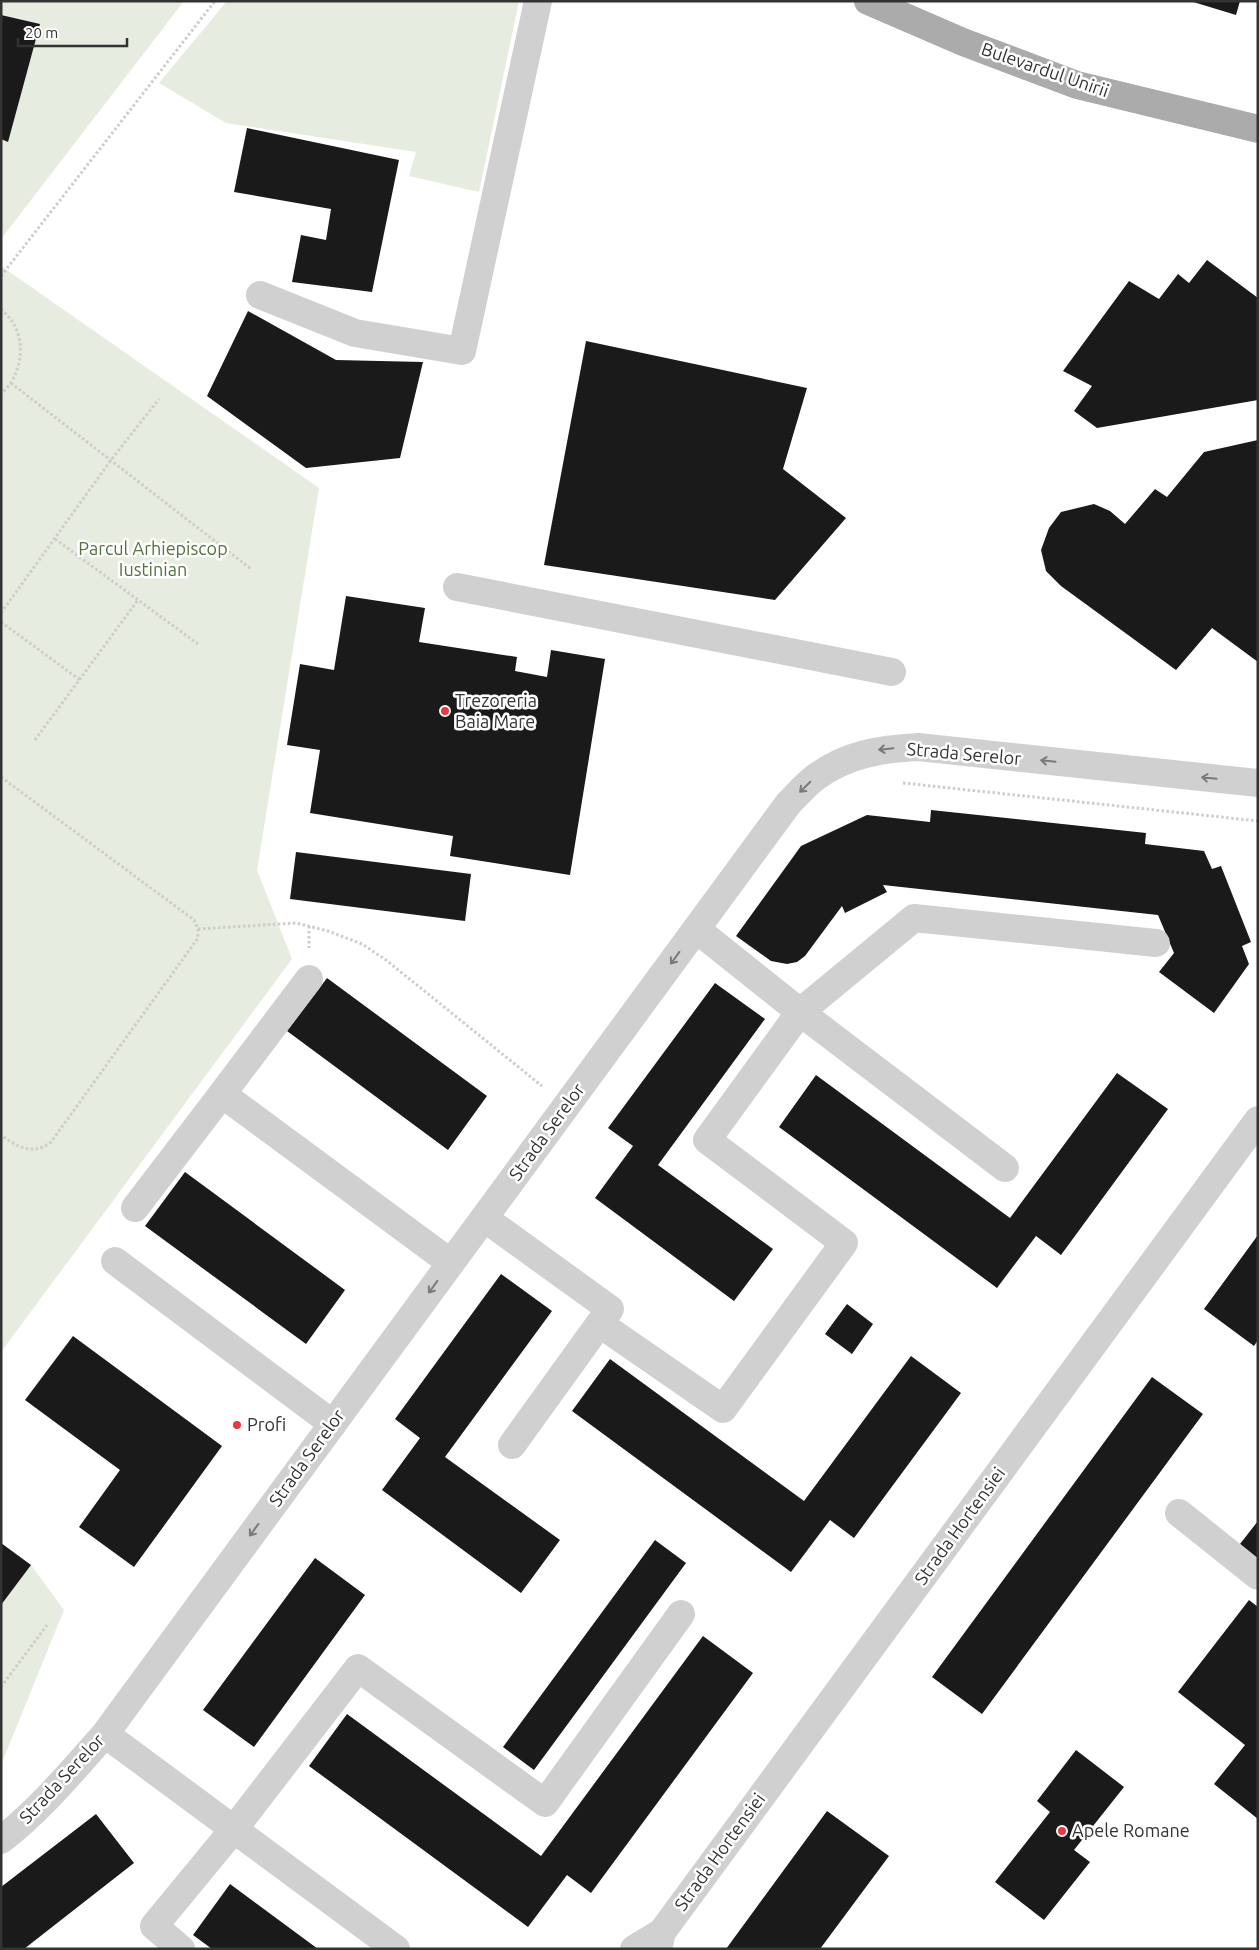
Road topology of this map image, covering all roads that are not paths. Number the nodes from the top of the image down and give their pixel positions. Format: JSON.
{"nodes":[{"id":1,"x":538,"y":1,"type":"edge"},
{"id":2,"x":868,"y":1,"type":"edge"},
{"id":3,"x":1258,"y":129,"type":"edge"},
{"id":4,"x":260,"y":295,"type":"dead end"},
{"id":5,"x":457,"y":587,"type":"dead end"},
{"id":6,"x":892,"y":672,"type":"dead end"},
{"id":7,"x":1258,"y":784,"type":"edge"},
{"id":8,"x":696,"y":930,"type":"junction"},
{"id":9,"x":1156,"y":943,"type":"dead end"},
{"id":10,"x":308,"y":979,"type":"dead end"},
{"id":11,"x":800,"y":1012,"type":"junction"},
{"id":12,"x":222,"y":1094,"type":"junction"},
{"id":13,"x":1258,"y":1120,"type":"edge"},
{"id":14,"x":1006,"y":1168,"type":"dead end"},
{"id":15,"x":135,"y":1208,"type":"dead end"},
{"id":16,"x":484,"y":1218,"type":"junction"},
{"id":17,"x":115,"y":1261,"type":"dead end"},
{"id":18,"x":451,"y":1263,"type":"junction"},
{"id":19,"x":600,"y":1324,"type":"junction"},
{"id":20,"x":333,"y":1424,"type":"junction"},
{"id":21,"x":512,"y":1445,"type":"dead end"},
{"id":22,"x":1179,"y":1513,"type":"dead end"},
{"id":23,"x":1258,"y":1576,"type":"edge"},
{"id":24,"x":681,"y":1614,"type":"dead end"},
{"id":25,"x":105,"y":1734,"type":"junction"},
{"id":26,"x":234,"y":1830,"type":"junction"},
{"id":27,"x":1,"y":1840,"type":"edge"},
{"id":28,"x":660,"y":1940,"type":"edge"},
{"id":29,"x":181,"y":1949,"type":"edge"},
{"id":30,"x":396,"y":1949,"type":"edge"},
{"id":31,"x":634,"y":1949,"type":"edge"}],
"edges":[{"from":1,"to":4,"type":"street"},
{"from":2,"to":3,"type":"main road","name":"Bulevardul Unirii"},
{"from":5,"to":6,"type":"street"},
{"from":7,"to":8,"type":"street","name":"Strada Serelor","one_way":true},
{"from":8,"to":11,"type":"street"},
{"from":8,"to":16,"type":"street","name":"Strada Serelor","one_way":true},
{"from":9,"to":11,"type":"street"},
{"from":10,"to":12,"type":"street"},
{"from":11,"to":14,"type":"street"},
{"from":11,"to":19,"type":"street"},
{"from":12,"to":15,"type":"street"},
{"from":12,"to":18,"type":"street"},
{"from":13,"to":28,"type":"street","name":"Strada Hortensiei"},
{"from":16,"to":18,"type":"street","name":"Strada Serelor"},
{"from":16,"to":19,"type":"street"},
{"from":17,"to":20,"type":"street"},
{"from":18,"to":20,"type":"street","name":"Strada Serelor","one_way":true},
{"from":19,"to":21,"type":"street"},
{"from":20,"to":25,"type":"street","name":"Strada Serelor","one_way":true},
{"from":22,"to":23,"type":"street"},
{"from":24,"to":26,"type":"street"},
{"from":25,"to":26,"type":"street"},
{"from":25,"to":27,"type":"street","name":"Strada Serelor"},
{"from":26,"to":29,"type":"street"},
{"from":26,"to":30,"type":"street"},
{"from":28,"to":31,"type":"street","name":"Strada Hortensiei"}]}
